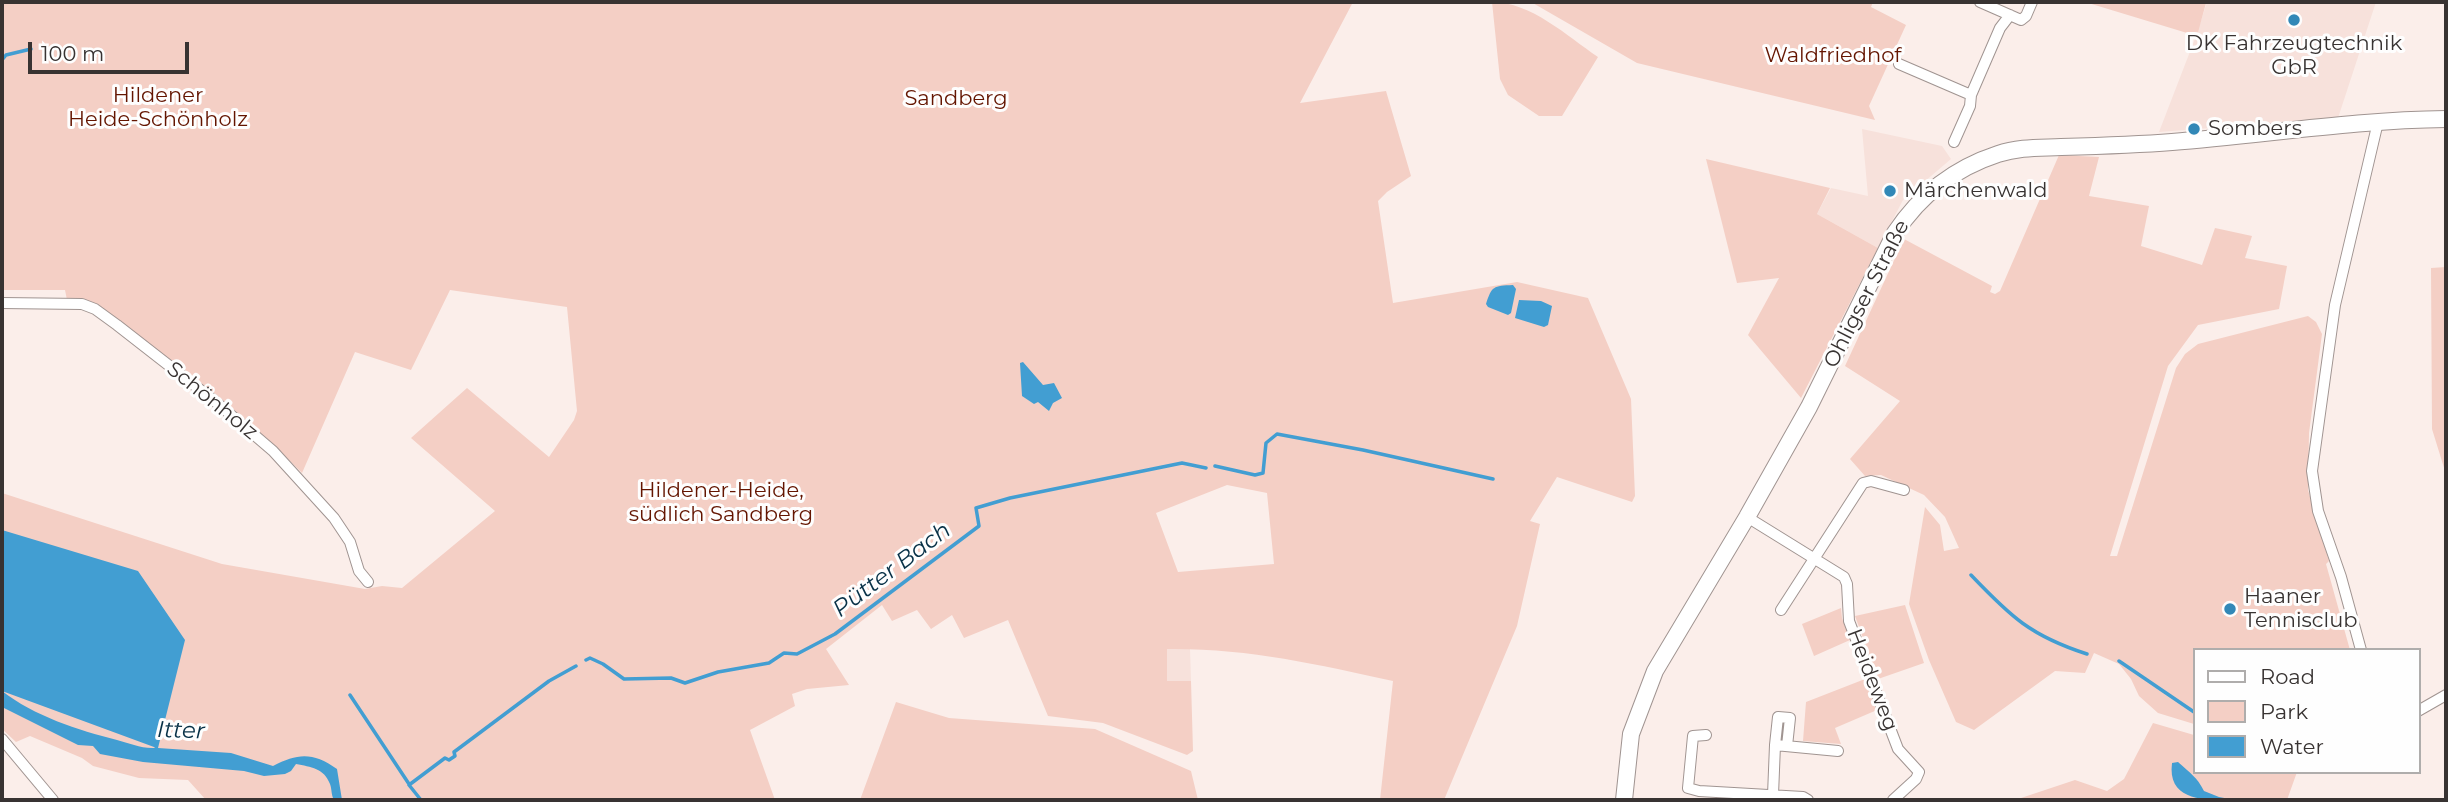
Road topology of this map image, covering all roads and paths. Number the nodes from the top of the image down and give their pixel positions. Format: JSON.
{"nodes":[{"id":1,"x":1980,"y":2,"type":"edge"},
{"id":2,"x":2032,"y":2,"type":"edge"},
{"id":3,"x":2010,"y":15,"type":"junction"},
{"id":4,"x":1899,"y":65,"type":"dead end"},
{"id":5,"x":1971,"y":95,"type":"junction"},
{"id":6,"x":2446,"y":120,"type":"edge"},
{"id":7,"x":2378,"y":122,"type":"junction"},
{"id":8,"x":1954,"y":142,"type":"dead end"},
{"id":9,"x":2,"y":303,"type":"edge"},
{"id":10,"x":1904,"y":490,"type":"dead end"},
{"id":11,"x":1747,"y":517,"type":"junction"},
{"id":12,"x":1813,"y":559,"type":"junction"},
{"id":13,"x":368,"y":582,"type":"dead end"},
{"id":14,"x":1781,"y":610,"type":"dead end"},
{"id":15,"x":2360,"y":648,"type":"edge"},
{"id":16,"x":2446,"y":695,"type":"edge"},
{"id":17,"x":2420,"y":710,"type":"edge"},
{"id":18,"x":1706,"y":735,"type":"dead end"},
{"id":19,"x":2,"y":739,"type":"edge"},
{"id":20,"x":1838,"y":751,"type":"dead end"},
{"id":21,"x":1773,"y":795,"type":"junction"},
{"id":22,"x":53,"y":800,"type":"edge"},
{"id":23,"x":1624,"y":800,"type":"edge"},
{"id":24,"x":1808,"y":800,"type":"edge"},
{"id":25,"x":1893,"y":800,"type":"edge"}],
"edges":[{"from":1,"to":3,"type":"street"},
{"from":2,"to":3,"type":"street"},
{"from":3,"to":5,"type":"street"},
{"from":4,"to":5,"type":"street"},
{"from":5,"to":8,"type":"street"},
{"from":6,"to":7,"type":"main road","name":"Ohligser Straße"},
{"from":7,"to":11,"type":"main road","name":"Ohligser Straße"},
{"from":7,"to":15,"type":"street"},
{"from":9,"to":13,"type":"street","name":"Schönholz"},
{"from":10,"to":12,"type":"street"},
{"from":11,"to":12,"type":"street","name":"Heideweg"},
{"from":11,"to":23,"type":"main road","name":"Ohligser Straße"},
{"from":12,"to":14,"type":"street"},
{"from":12,"to":25,"type":"street","name":"Heideweg"},
{"from":16,"to":17,"type":"street"},
{"from":18,"to":21,"type":"street"},
{"from":19,"to":22,"type":"street"},
{"from":20,"to":21,"type":"street"},
{"from":21,"to":24,"type":"street"}]}
